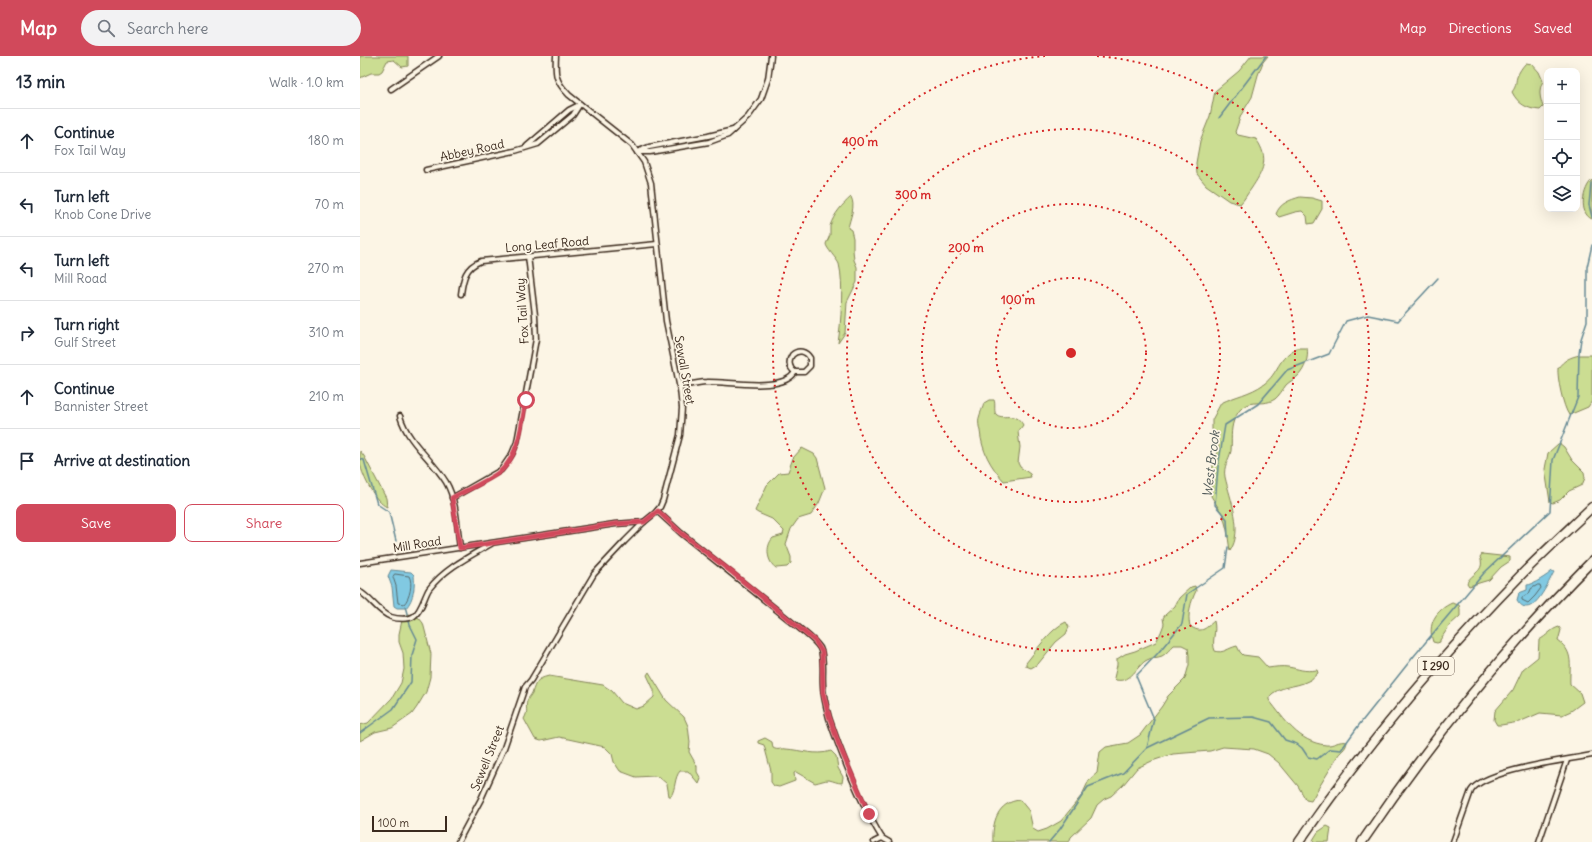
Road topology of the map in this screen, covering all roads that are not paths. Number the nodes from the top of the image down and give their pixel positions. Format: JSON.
{"nodes":[{"id":1,"x":439,"y":56,"type":"edge"},
{"id":2,"x":556,"y":56,"type":"edge"},
{"id":3,"x":771,"y":56,"type":"edge"},
{"id":4,"x":391,"y":89,"type":"dead end"},
{"id":5,"x":580,"y":104,"type":"junction"},
{"id":6,"x":637,"y":152,"type":"junction"},
{"id":7,"x":426,"y":170,"type":"dead end"},
{"id":8,"x":657,"y":244,"type":"junction"},
{"id":9,"x":528,"y":256,"type":"junction"},
{"id":10,"x":460,"y":294,"type":"dead end"},
{"id":11,"x":795,"y":372,"type":"junction"},
{"id":12,"x":679,"y":387,"type":"junction"},
{"id":13,"x":400,"y":416,"type":"dead end"},
{"id":14,"x":452,"y":498,"type":"junction"},
{"id":15,"x":1592,"y":507,"type":"edge"},
{"id":16,"x":658,"y":511,"type":"junction"},
{"id":17,"x":644,"y":522,"type":"junction"},
{"id":18,"x":494,"y":542,"type":"junction"},
{"id":19,"x":460,"y":548,"type":"junction"},
{"id":20,"x":1592,"y":561,"type":"edge"},
{"id":21,"x":360,"y":563,"type":"edge"},
{"id":22,"x":360,"y":592,"type":"edge"},
{"id":23,"x":1592,"y":755,"type":"edge"},
{"id":24,"x":1567,"y":760,"type":"junction"},
{"id":25,"x":882,"y":838,"type":"junction"},
{"id":26,"x":458,"y":842,"type":"edge"},
{"id":27,"x":874,"y":842,"type":"edge"},
{"id":28,"x":889,"y":842,"type":"edge"},
{"id":29,"x":1299,"y":842,"type":"edge"},
{"id":30,"x":1362,"y":842,"type":"edge"},
{"id":31,"x":1453,"y":842,"type":"edge"},
{"id":32,"x":1539,"y":842,"type":"edge"}],
"edges":[{"from":1,"to":4,"type":"street"},
{"from":2,"to":5,"type":"street","name":"Sewall Street"},
{"from":3,"to":6,"type":"street"},
{"from":5,"to":6,"type":"street","name":"Sewall Street"},
{"from":5,"to":7,"type":"street","name":"Abbey Road"},
{"from":6,"to":8,"type":"street","name":"Sewall Street"},
{"from":8,"to":9,"type":"street","name":"Long Leaf Road"},
{"from":8,"to":12,"type":"street","name":"Sewall Street"},
{"from":9,"to":10,"type":"street","name":"Long Leaf Road"},
{"from":9,"to":14,"type":"street","name":"Fox Tail Way"},
{"from":11,"to":11,"type":"street"},
{"from":11,"to":12,"type":"street"},
{"from":12,"to":16,"type":"street","name":"Sewall Street"},
{"from":13,"to":14,"type":"street"},
{"from":14,"to":19,"type":"street"},
{"from":15,"to":29,"type":"highway","number":"I 290"},
{"from":16,"to":17,"type":"street"},
{"from":16,"to":25,"type":"street"},
{"from":17,"to":18,"type":"street","name":"Mill Road"},
{"from":17,"to":26,"type":"street","name":"Sewell Street"},
{"from":18,"to":19,"type":"street","name":"Mill Road"},
{"from":18,"to":22,"type":"street"},
{"from":19,"to":21,"type":"street","name":"Mill Road"},
{"from":20,"to":30,"type":"highway"},
{"from":23,"to":24,"type":"street"},
{"from":24,"to":31,"type":"street"},
{"from":24,"to":32,"type":"street"},
{"from":25,"to":27,"type":"street"},
{"from":25,"to":28,"type":"street"}]}
